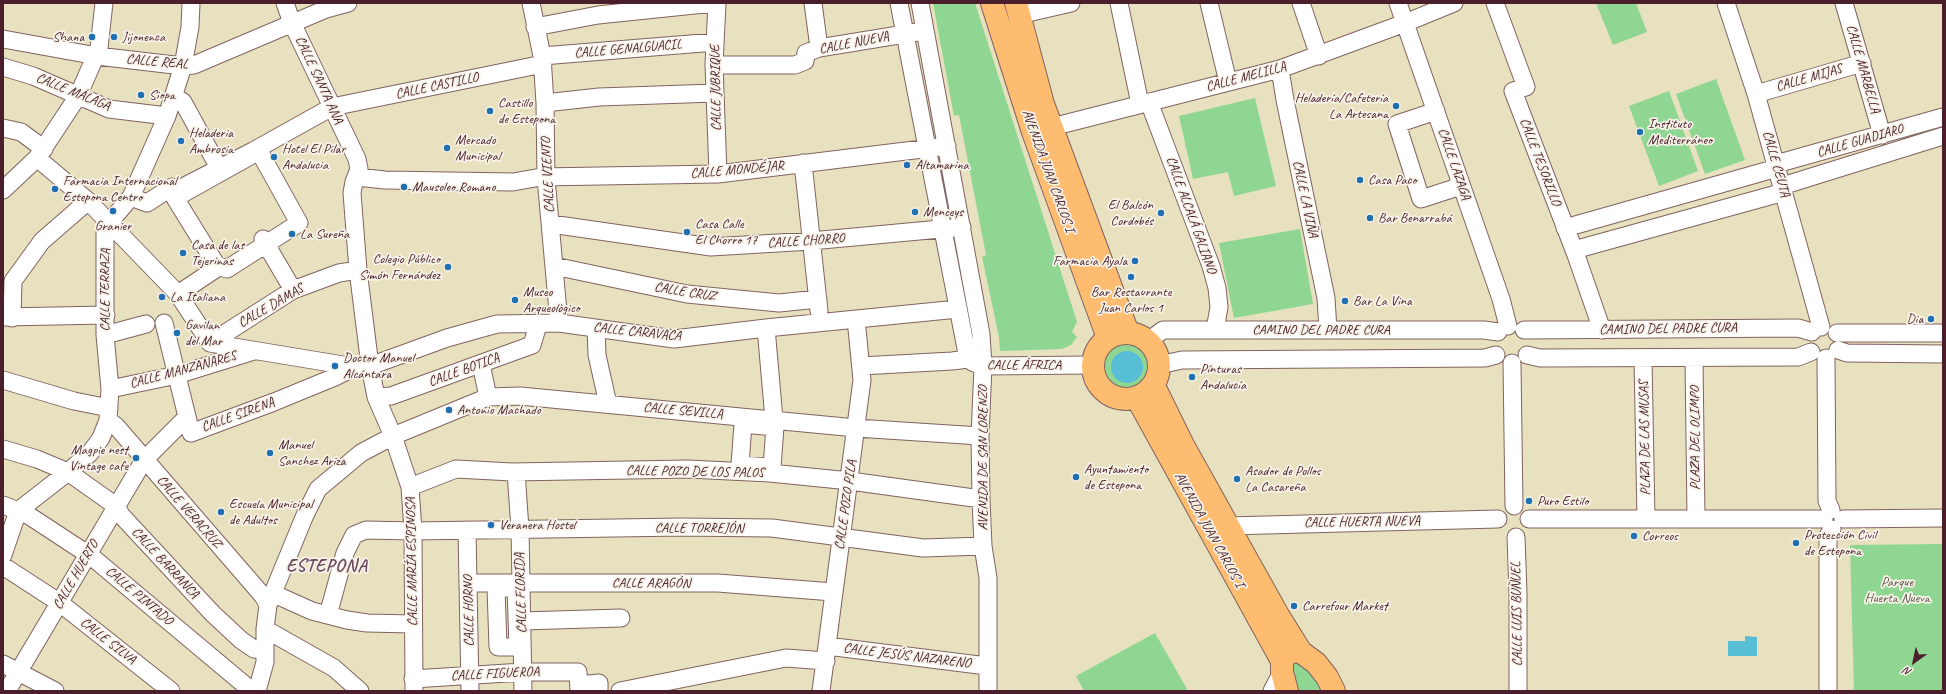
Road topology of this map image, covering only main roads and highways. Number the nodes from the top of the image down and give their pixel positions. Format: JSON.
{"nodes":[{"id":1,"x":992,"y":3,"type":"edge"},
{"id":2,"x":1018,"y":9,"type":"edge"},
{"id":3,"x":1042,"y":129,"type":"junction"},
{"id":4,"x":1128,"y":337,"type":"junction"},
{"id":5,"x":1145,"y":392,"type":"junction"},
{"id":6,"x":1288,"y":669,"type":"edge"},
{"id":7,"x":1334,"y":691,"type":"edge"}],
"edges":[{"from":1,"to":3,"type":"main road","name":"AVENIDA JUAN CARLOS I"},
{"from":2,"to":3,"type":"main road","name":"AVENIDA JUAN CARLOS I"},
{"from":3,"to":4,"type":"main road","name":"AVENIDA JUAN CARLOS I"},
{"from":4,"to":5,"type":"main road"},
{"from":4,"to":5,"type":"main road"},
{"from":5,"to":6,"type":"main road","name":"AVENIDA JUAN CARLOS I"},
{"from":5,"to":6,"type":"main road","name":"AVENIDA JUAN CARLOS I"},
{"from":6,"to":7,"type":"main road"}]}
